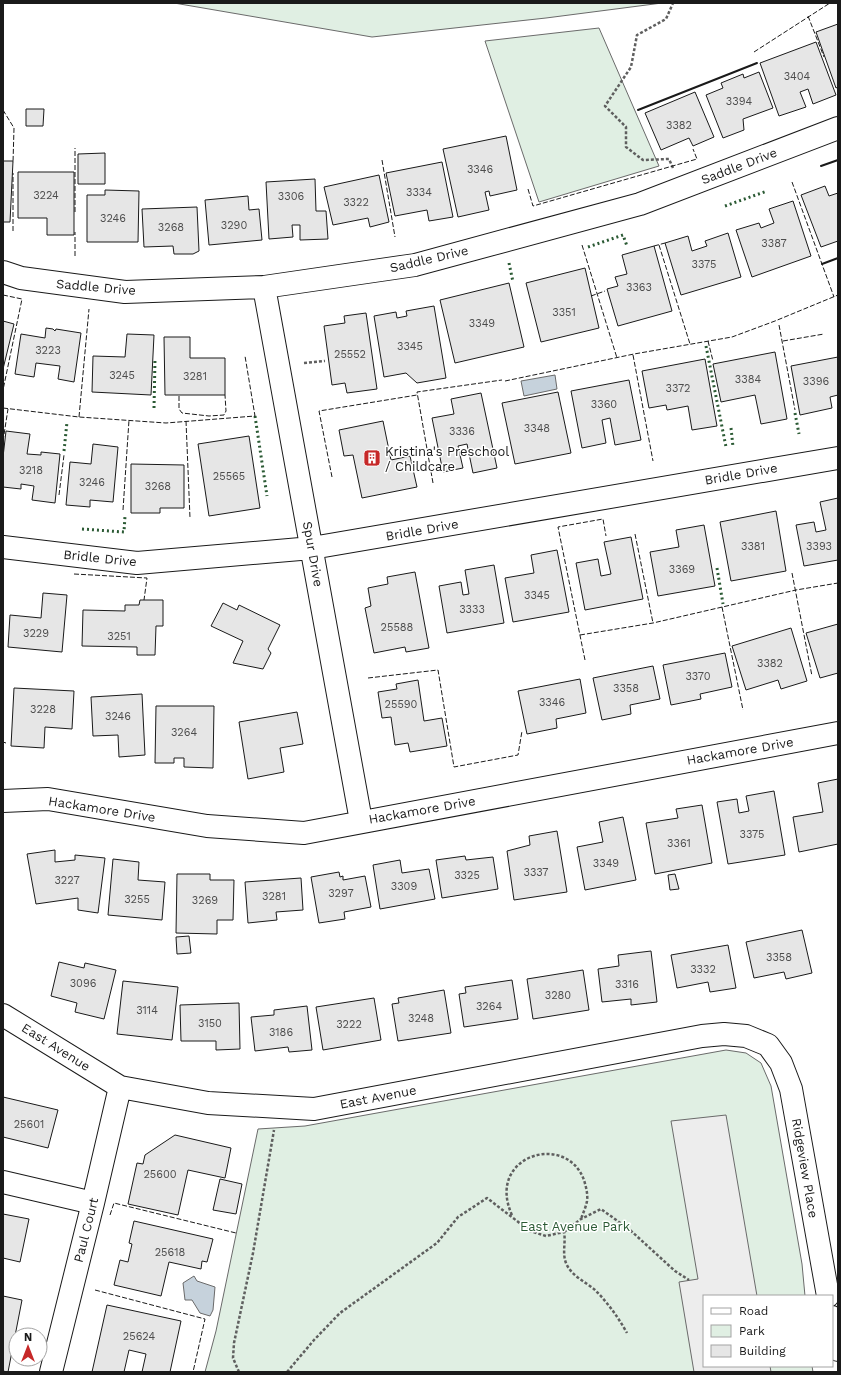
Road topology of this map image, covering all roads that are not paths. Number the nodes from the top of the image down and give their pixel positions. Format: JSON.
{"nodes":[{"id":1,"x":838,"y":128,"type":"edge"},
{"id":2,"x":3,"y":272,"type":"edge"},
{"id":3,"x":264,"y":287,"type":"junction"},
{"id":4,"x":838,"y":458,"type":"edge"},
{"id":5,"x":3,"y":547,"type":"edge"},
{"id":6,"x":312,"y":548,"type":"junction"},
{"id":7,"x":838,"y":733,"type":"edge"},
{"id":8,"x":3,"y":802,"type":"edge"},
{"id":9,"x":362,"y":821,"type":"junction"},
{"id":10,"x":3,"y":1015,"type":"edge"},
{"id":11,"x":768,"y":1045,"type":"joint"},
{"id":12,"x":120,"y":1087,"type":"junction"},
{"id":13,"x":3,"y":1182,"type":"edge"},
{"id":14,"x":93,"y":1203,"type":"junction"},
{"id":15,"x":828,"y":1295,"type":"edge"},
{"id":16,"x":833,"y":1322,"type":"edge"},
{"id":17,"x":838,"y":1350,"type":"edge"},
{"id":18,"x":51,"y":1372,"type":"edge"}],
"edges":[{"from":1,"to":3,"type":"street","name":"Saddle Drive"},
{"from":2,"to":3,"type":"street","name":"Saddle Drive"},
{"from":3,"to":6,"type":"street","name":"Spur Drive"},
{"from":4,"to":6,"type":"street","name":"Bridle Drive"},
{"from":5,"to":6,"type":"street","name":"Bridle Drive"},
{"from":6,"to":9,"type":"street","name":"Spur Drive"},
{"from":7,"to":9,"type":"street","name":"Hackamore Drive"},
{"from":8,"to":9,"type":"street","name":"Hackamore Drive"},
{"from":10,"to":12,"type":"street","name":"East Avenue"},
{"from":11,"to":12,"type":"street","name":"East Avenue"},
{"from":11,"to":15,"type":"street","name":"Ridgeview Place"},
{"from":12,"to":14,"type":"street","name":"Paul Court"},
{"from":13,"to":14,"type":"street"},
{"from":14,"to":18,"type":"street","name":"Paul Court"},
{"from":16,"to":17,"type":"street"}]}
